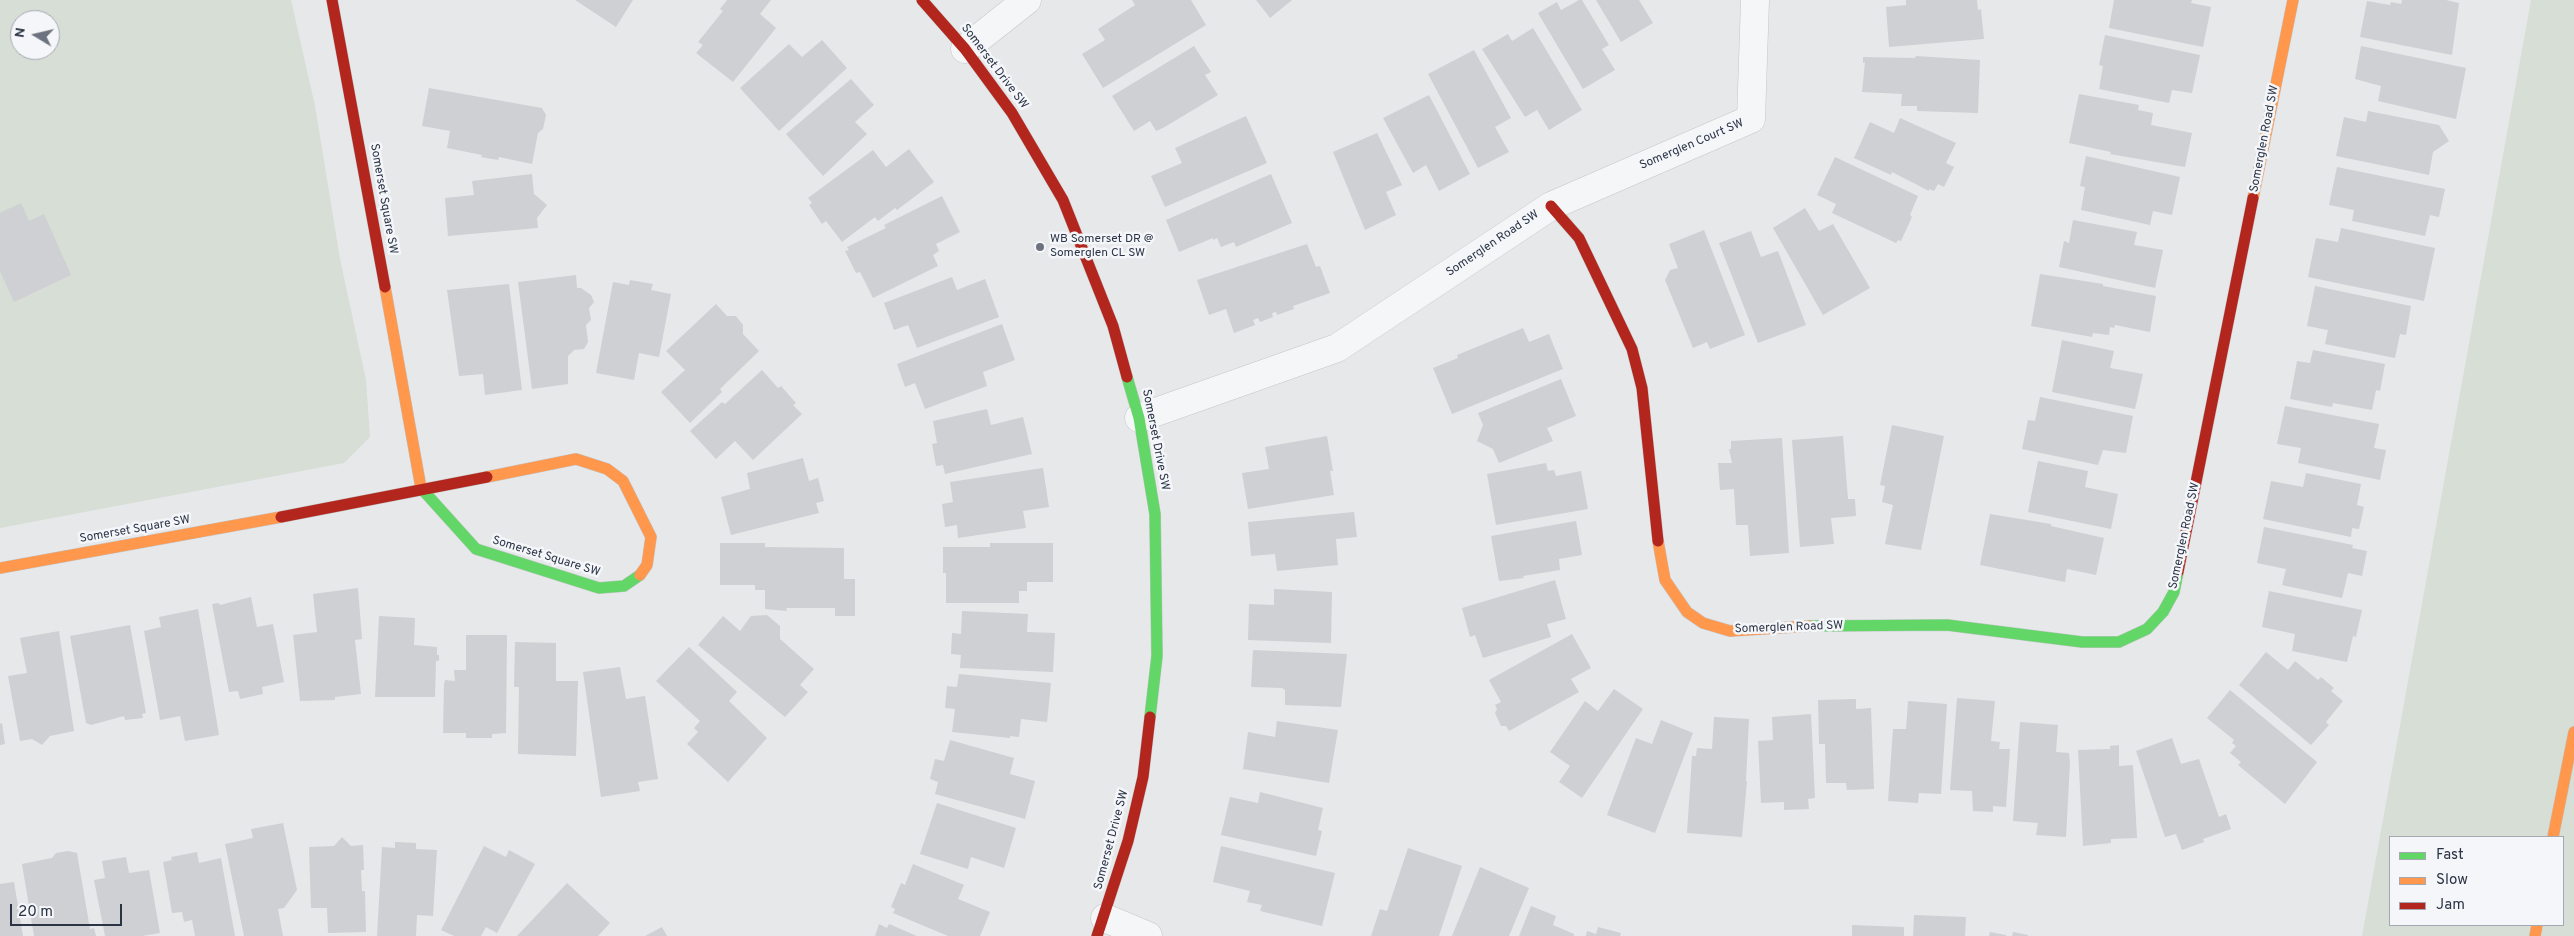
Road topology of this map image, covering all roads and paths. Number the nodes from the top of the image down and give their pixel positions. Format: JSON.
{"nodes":[{"id":1,"x":332,"y":0,"type":"edge"},
{"id":2,"x":922,"y":0,"type":"edge"},
{"id":3,"x":1027,"y":0,"type":"edge"},
{"id":4,"x":1755,"y":0,"type":"edge"},
{"id":5,"x":2293,"y":0,"type":"edge"},
{"id":6,"x":965,"y":49,"type":"junction"},
{"id":7,"x":1551,"y":206,"type":"junction"},
{"id":8,"x":1139,"y":418,"type":"junction"},
{"id":9,"x":422,"y":491,"type":"junction"},
{"id":10,"x":0,"y":568,"type":"edge"},
{"id":11,"x":2574,"y":732,"type":"edge"},
{"id":12,"x":2553,"y":836,"type":"edge"},
{"id":13,"x":1101,"y":927,"type":"edge"},
{"id":14,"x":1148,"y":936,"type":"edge"}],
"edges":[{"from":1,"to":9,"type":"street","name":"Somerset Square SW"},
{"from":2,"to":6,"type":"street","name":"Somerset Drive SW"},
{"from":3,"to":6,"type":"street"},
{"from":4,"to":7,"type":"street","name":"Somerglen Court SW"},
{"from":5,"to":7,"type":"street","name":"Somerglen Road SW"},
{"from":6,"to":8,"type":"street","name":"Somerset Drive SW"},
{"from":7,"to":8,"type":"street","name":"Somerglen Road SW"},
{"from":8,"to":13,"type":"street","name":"Somerset Drive SW"},
{"from":9,"to":9,"type":"street","name":"Somerset Square SW"},
{"from":9,"to":10,"type":"street","name":"Somerset Square SW"},
{"from":11,"to":12,"type":"street"},
{"from":13,"to":14,"type":"street"}]}
